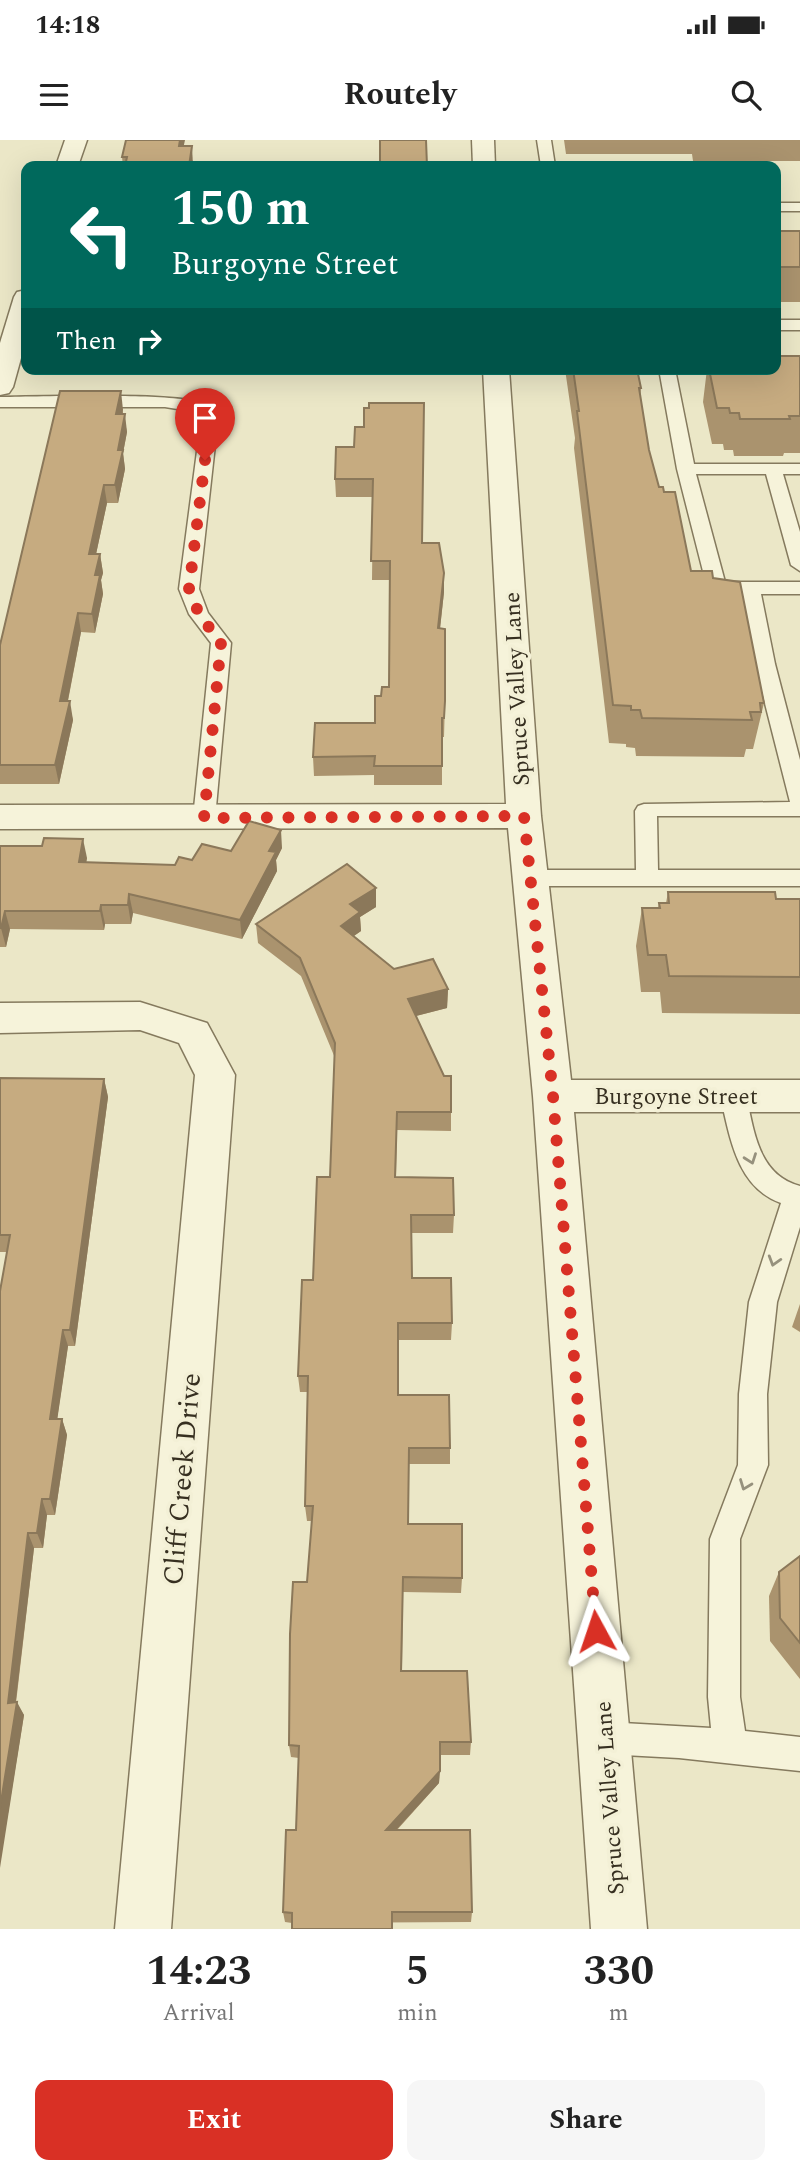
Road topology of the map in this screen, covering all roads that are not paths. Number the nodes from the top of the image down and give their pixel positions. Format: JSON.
{"nodes":[{"id":1,"x":76,"y":140,"type":"edge"},
{"id":2,"x":482,"y":140,"type":"edge"},
{"id":3,"x":544,"y":140,"type":"edge"},
{"id":4,"x":69,"y":161,"type":"edge"},
{"id":5,"x":484,"y":161,"type":"edge"},
{"id":6,"x":547,"y":161,"type":"edge"},
{"id":7,"x":781,"y":207,"type":"edge"},
{"id":8,"x":800,"y":207,"type":"edge"},
{"id":9,"x":21,"y":314,"type":"edge"},
{"id":10,"x":781,"y":325,"type":"edge"},
{"id":11,"x":800,"y":325,"type":"edge"},
{"id":12,"x":496,"y":375,"type":"edge"},
{"id":13,"x":668,"y":375,"type":"edge"},
{"id":14,"x":0,"y":387,"type":"edge"},
{"id":15,"x":0,"y":401,"type":"edge"},
{"id":16,"x":686,"y":469,"type":"junction"},
{"id":17,"x":773,"y":469,"type":"junction"},
{"id":18,"x":800,"y":469,"type":"edge"},
{"id":19,"x":800,"y":565,"type":"edge"},
{"id":20,"x":750,"y":588,"type":"junction"},
{"id":21,"x":800,"y":588,"type":"edge"},
{"id":22,"x":800,"y":801,"type":"edge"},
{"id":23,"x":800,"y":809,"type":"edge"},
{"id":24,"x":524,"y":816,"type":"junction"},
{"id":25,"x":0,"y":817,"type":"edge"},
{"id":26,"x":204,"y":818,"type":"junction"},
{"id":27,"x":532,"y":878,"type":"junction"},
{"id":28,"x":647,"y":878,"type":"junction"},
{"id":29,"x":800,"y":878,"type":"edge"},
{"id":30,"x":0,"y":1018,"type":"edge"},
{"id":31,"x":733,"y":1095,"type":"junction"},
{"id":32,"x":553,"y":1096,"type":"junction"},
{"id":33,"x":800,"y":1096,"type":"edge"},
{"id":34,"x":798,"y":1197,"type":"edge"},
{"id":35,"x":605,"y":1738,"type":"junction"},
{"id":36,"x":730,"y":1747,"type":"junction"},
{"id":37,"x":800,"y":1754,"type":"edge"},
{"id":38,"x":143,"y":1929,"type":"edge"},
{"id":39,"x":619,"y":1929,"type":"edge"}],
"edges":[{"from":1,"to":4,"type":"street"},
{"from":2,"to":5,"type":"street"},
{"from":3,"to":6,"type":"lane"},
{"from":7,"to":8,"type":"lane"},
{"from":9,"to":14,"type":"street"},
{"from":10,"to":11,"type":"lane"},
{"from":12,"to":24,"type":"street","name":"Spruce Valley Lane"},
{"from":13,"to":16,"type":"lane"},
{"from":15,"to":26,"type":"lane"},
{"from":16,"to":17,"type":"lane"},
{"from":16,"to":20,"type":"lane"},
{"from":17,"to":18,"type":"lane"},
{"from":17,"to":19,"type":"lane"},
{"from":20,"to":21,"type":"lane"},
{"from":20,"to":22,"type":"lane"},
{"from":23,"to":28,"type":"lane"},
{"from":24,"to":26,"type":"street"},
{"from":24,"to":27,"type":"street","name":"Spruce Valley Lane"},
{"from":25,"to":26,"type":"street"},
{"from":27,"to":28,"type":"lane"},
{"from":27,"to":32,"type":"street","name":"Spruce Valley Lane"},
{"from":28,"to":29,"type":"lane"},
{"from":30,"to":38,"type":"street","name":"Cliff Creek Drive"},
{"from":31,"to":32,"type":"street","name":"Burgoyne Street"},
{"from":31,"to":33,"type":"street","name":"Burgoyne Street"},
{"from":31,"to":34,"type":"lane","one_way":true},
{"from":32,"to":35,"type":"street","name":"Spruce Valley Lane"},
{"from":34,"to":36,"type":"lane","one_way":true},
{"from":35,"to":36,"type":"lane"},
{"from":35,"to":39,"type":"street","name":"Spruce Valley Lane"},
{"from":36,"to":37,"type":"lane"}]}
